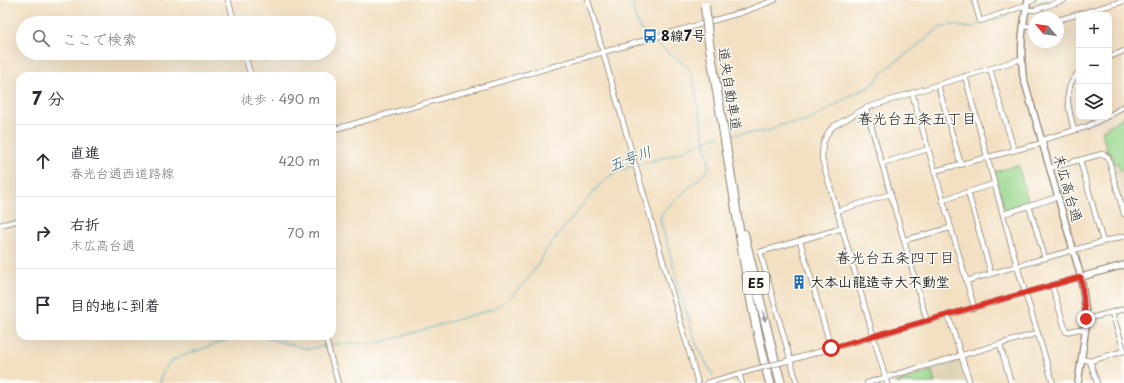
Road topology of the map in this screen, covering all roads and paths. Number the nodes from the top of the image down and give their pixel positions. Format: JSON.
{"nodes":[{"id":1,"x":228,"y":0,"type":"edge"},
{"id":2,"x":588,"y":0,"type":"edge"},
{"id":3,"x":775,"y":0,"type":"edge"},
{"id":4,"x":974,"y":0,"type":"edge"},
{"id":5,"x":1064,"y":0,"type":"edge"},
{"id":6,"x":1124,"y":0,"type":"edge"},
{"id":7,"x":705,"y":3,"type":"edge"},
{"id":8,"x":1029,"y":3,"type":"edge"},
{"id":9,"x":233,"y":16,"type":"edge"},
{"id":10,"x":1064,"y":18,"type":"edge"},
{"id":11,"x":1023,"y":26,"type":"junction"},
{"id":12,"x":1028,"y":26,"type":"edge"},
{"id":13,"x":1124,"y":51,"type":"edge"},
{"id":14,"x":603,"y":52,"type":"junction"},
{"id":15,"x":1112,"y":56,"type":"edge"},
{"id":16,"x":1021,"y":59,"type":"junction"},
{"id":17,"x":246,"y":60,"type":"edge"},
{"id":18,"x":990,"y":69,"type":"junction"},
{"id":19,"x":250,"y":72,"type":"edge"},
{"id":20,"x":965,"y":76,"type":"junction"},
{"id":21,"x":1076,"y":76,"type":"edge"},
{"id":22,"x":938,"y":85,"type":"junction"},
{"id":23,"x":912,"y":92,"type":"junction"},
{"id":24,"x":1124,"y":106,"type":"edge"},
{"id":25,"x":866,"y":108,"type":"junction"},
{"id":26,"x":1112,"y":114,"type":"edge"},
{"id":27,"x":1100,"y":120,"type":"edge"},
{"id":28,"x":336,"y":129,"type":"edge"},
{"id":29,"x":1074,"y":130,"type":"junction"},
{"id":30,"x":1042,"y":141,"type":"junction"},
{"id":31,"x":928,"y":149,"type":"junction"},
{"id":32,"x":1014,"y":150,"type":"junction"},
{"id":33,"x":632,"y":152,"type":"junction"},
{"id":34,"x":987,"y":158,"type":"junction"},
{"id":35,"x":1080,"y":160,"type":"junction"},
{"id":36,"x":623,"y":163,"type":"dead end"},
{"id":37,"x":882,"y":163,"type":"junction"},
{"id":38,"x":961,"y":165,"type":"junction"},
{"id":39,"x":1050,"y":168,"type":"junction"},
{"id":40,"x":934,"y":172,"type":"junction"},
{"id":41,"x":732,"y":182,"type":"junction"},
{"id":42,"x":994,"y":184,"type":"junction"},
{"id":43,"x":968,"y":192,"type":"junction"},
{"id":44,"x":892,"y":194,"type":"junction"},
{"id":45,"x":1058,"y":197,"type":"junction"},
{"id":46,"x":942,"y":200,"type":"junction"},
{"id":47,"x":1029,"y":206,"type":"junction"},
{"id":48,"x":837,"y":211,"type":"junction"},
{"id":49,"x":1003,"y":214,"type":"junction"},
{"id":50,"x":1124,"y":214,"type":"edge"},
{"id":51,"x":16,"y":221,"type":"edge"},
{"id":52,"x":0,"y":225,"type":"edge"},
{"id":53,"x":842,"y":228,"type":"junction"},
{"id":54,"x":950,"y":228,"type":"junction"},
{"id":55,"x":1124,"y":236,"type":"edge"},
{"id":56,"x":905,"y":240,"type":"junction"},
{"id":57,"x":800,"y":241,"type":"junction"},
{"id":58,"x":1103,"y":242,"type":"junction"},
{"id":59,"x":1074,"y":250,"type":"junction"},
{"id":60,"x":1045,"y":258,"type":"junction"},
{"id":61,"x":1124,"y":265,"type":"edge"},
{"id":62,"x":1017,"y":266,"type":"junction"},
{"id":63,"x":991,"y":274,"type":"junction"},
{"id":64,"x":1081,"y":277,"type":"junction"},
{"id":65,"x":966,"y":282,"type":"junction"},
{"id":66,"x":1052,"y":285,"type":"junction"},
{"id":67,"x":1025,"y":293,"type":"junction"},
{"id":68,"x":974,"y":307,"type":"junction"},
{"id":69,"x":1124,"y":309,"type":"edge"},
{"id":70,"x":1112,"y":312,"type":"junction"},
{"id":71,"x":948,"y":315,"type":"junction"},
{"id":72,"x":1086,"y":319,"type":"junction"},
{"id":73,"x":927,"y":321,"type":"junction"},
{"id":74,"x":1085,"y":330,"type":"junction"},
{"id":75,"x":1038,"y":334,"type":"junction"},
{"id":76,"x":873,"y":336,"type":"junction"},
{"id":77,"x":326,"y":340,"type":"edge"},
{"id":78,"x":1000,"y":345,"type":"junction"},
{"id":79,"x":831,"y":348,"type":"junction"},
{"id":80,"x":1124,"y":350,"type":"edge"},
{"id":81,"x":962,"y":355,"type":"junction"},
{"id":82,"x":1081,"y":358,"type":"junction"},
{"id":83,"x":789,"y":360,"type":"junction"},
{"id":84,"x":1090,"y":361,"type":"junction"},
{"id":85,"x":740,"y":374,"type":"junction"},
{"id":86,"x":886,"y":380,"type":"edge"},
{"id":87,"x":338,"y":383,"type":"edge"},
{"id":88,"x":698,"y":383,"type":"edge"},
{"id":89,"x":707,"y":383,"type":"edge"},
{"id":90,"x":742,"y":383,"type":"edge"},
{"id":91,"x":770,"y":383,"type":"edge"},
{"id":92,"x":781,"y":383,"type":"edge"},
{"id":93,"x":797,"y":383,"type":"edge"},
{"id":94,"x":867,"y":383,"type":"edge"},
{"id":95,"x":970,"y":383,"type":"edge"},
{"id":96,"x":1011,"y":383,"type":"edge"},
{"id":97,"x":1053,"y":383,"type":"edge"},
{"id":98,"x":1078,"y":383,"type":"edge"},
{"id":99,"x":1097,"y":383,"type":"edge"}],
"edges":[{"from":1,"to":9,"type":"street"},
{"from":2,"to":14,"type":"street"},
{"from":3,"to":14,"type":"street"},
{"from":4,"to":8,"type":"street"},
{"from":5,"to":8,"type":"street"},
{"from":6,"to":10,"type":"street"},
{"from":7,"to":41,"type":"highway","name":"道央自動車道","number":"E5","bridge":true},
{"from":8,"to":11,"type":"street","name":"末広高台通"},
{"from":11,"to":12,"type":"street"},
{"from":11,"to":16,"type":"street","name":"末広高台通"},
{"from":13,"to":15,"type":"street"},
{"from":14,"to":28,"type":"street"},
{"from":14,"to":33,"type":"street"},
{"from":16,"to":18,"type":"street"},
{"from":16,"to":30,"type":"street","name":"末広高台通"},
{"from":17,"to":19,"type":"street"},
{"from":18,"to":20,"type":"street"},
{"from":18,"to":32,"type":"street"},
{"from":20,"to":22,"type":"street"},
{"from":20,"to":34,"type":"street"},
{"from":21,"to":29,"type":"street"},
{"from":22,"to":23,"type":"street"},
{"from":22,"to":38,"type":"street"},
{"from":23,"to":25,"type":"street"},
{"from":23,"to":31,"type":"street"},
{"from":24,"to":26,"type":"street"},
{"from":25,"to":37,"type":"street"},
{"from":25,"to":48,"type":"street"},
{"from":27,"to":29,"type":"street"},
{"from":29,"to":30,"type":"street"},
{"from":30,"to":32,"type":"street"},
{"from":30,"to":39,"type":"street","name":"末広高台通"},
{"from":31,"to":37,"type":"street"},
{"from":31,"to":40,"type":"street"},
{"from":32,"to":34,"type":"street"},
{"from":33,"to":36,"type":"street"},
{"from":33,"to":88,"type":"street"},
{"from":34,"to":38,"type":"street"},
{"from":34,"to":42,"type":"street"},
{"from":35,"to":39,"type":"street"},
{"from":35,"to":50,"type":"street"},
{"from":35,"to":58,"type":"street"},
{"from":37,"to":44,"type":"street"},
{"from":38,"to":40,"type":"street"},
{"from":39,"to":45,"type":"street","name":"末広高台通"},
{"from":40,"to":46,"type":"street"},
{"from":41,"to":91,"type":"highway","name":"道央自動車道","number":"E5"},
{"from":41,"to":92,"type":"highway","name":"道央自動車道","number":"E5","one_way":true},
{"from":42,"to":43,"type":"street"},
{"from":42,"to":49,"type":"street"},
{"from":43,"to":46,"type":"street"},
{"from":43,"to":63,"type":"street"},
{"from":44,"to":48,"type":"street"},
{"from":44,"to":56,"type":"street"},
{"from":45,"to":47,"type":"street"},
{"from":45,"to":59,"type":"street","name":"末広高台通"},
{"from":46,"to":54,"type":"street"},
{"from":47,"to":49,"type":"street"},
{"from":47,"to":60,"type":"street"},
{"from":48,"to":53,"type":"street"},
{"from":49,"to":62,"type":"street"},
{"from":51,"to":52,"type":"street"},
{"from":53,"to":57,"type":"street"},
{"from":53,"to":76,"type":"street"},
{"from":54,"to":56,"type":"street"},
{"from":54,"to":65,"type":"street"},
{"from":55,"to":58,"type":"street"},
{"from":56,"to":73,"type":"street"},
{"from":57,"to":79,"type":"street"},
{"from":57,"to":83,"type":"street"},
{"from":58,"to":59,"type":"street"},
{"from":59,"to":60,"type":"street"},
{"from":59,"to":64,"type":"street","name":"末広高台通"},
{"from":60,"to":62,"type":"street"},
{"from":61,"to":64,"type":"street"},
{"from":62,"to":63,"type":"street"},
{"from":62,"to":67,"type":"street"},
{"from":63,"to":65,"type":"street"},
{"from":64,"to":66,"type":"street"},
{"from":64,"to":72,"type":"street","name":"末広高台通"},
{"from":65,"to":68,"type":"street"},
{"from":66,"to":67,"type":"street"},
{"from":66,"to":74,"type":"street"},
{"from":67,"to":68,"type":"street"},
{"from":67,"to":75,"type":"street"},
{"from":68,"to":71,"type":"street"},
{"from":69,"to":70,"type":"street"},
{"from":70,"to":72,"type":"street"},
{"from":70,"to":80,"type":"street"},
{"from":71,"to":73,"type":"street"},
{"from":71,"to":81,"type":"street"},
{"from":72,"to":74,"type":"street","name":"末広高台通"},
{"from":73,"to":76,"type":"street"},
{"from":74,"to":82,"type":"street","name":"末広高台通"},
{"from":75,"to":78,"type":"street"},
{"from":75,"to":97,"type":"street"},
{"from":76,"to":79,"type":"street"},
{"from":76,"to":86,"type":"street"},
{"from":77,"to":87,"type":"street"},
{"from":78,"to":81,"type":"street"},
{"from":78,"to":96,"type":"street"},
{"from":79,"to":83,"type":"street"},
{"from":80,"to":84,"type":"street"},
{"from":81,"to":86,"type":"street"},
{"from":81,"to":95,"type":"street"},
{"from":82,"to":84,"type":"street"},
{"from":82,"to":98,"type":"street","name":"末広高台通"},
{"from":83,"to":85,"type":"street","bridge":true},
{"from":83,"to":93,"type":"street"},
{"from":84,"to":99,"type":"street"},
{"from":85,"to":89,"type":"street"},
{"from":85,"to":90,"type":"street"},
{"from":86,"to":94,"type":"street"}]}
